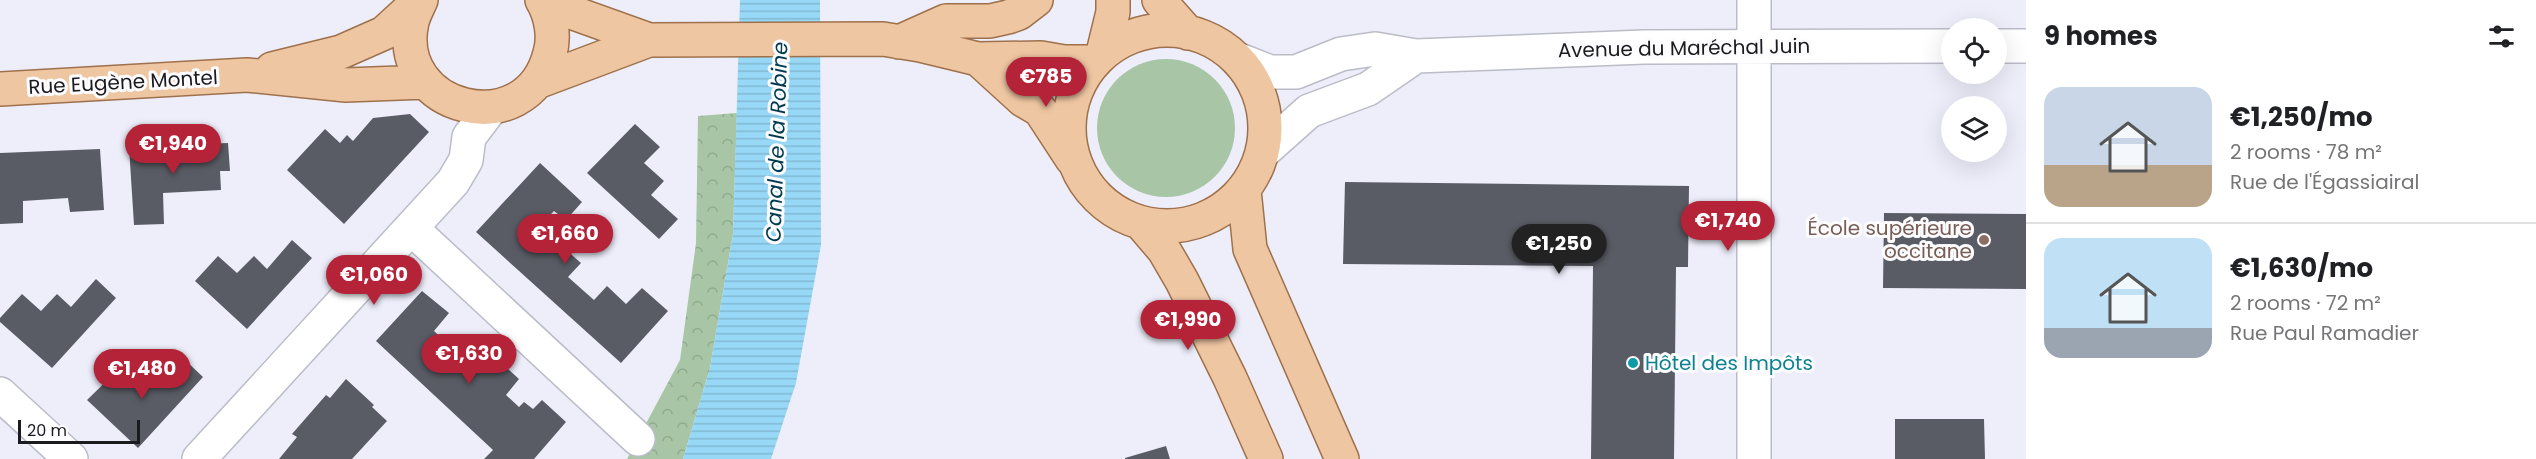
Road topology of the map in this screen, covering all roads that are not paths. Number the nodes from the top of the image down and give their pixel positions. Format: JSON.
{"nodes":[{"id":1,"x":420,"y":0,"type":"edge"},
{"id":2,"x":1036,"y":0,"type":"edge"},
{"id":3,"x":1113,"y":0,"type":"edge"},
{"id":4,"x":1159,"y":0,"type":"edge"},
{"id":5,"x":1754,"y":0,"type":"edge"},
{"id":6,"x":543,"y":1,"type":"edge"},
{"id":7,"x":1188,"y":33,"type":"junction"},
{"id":8,"x":649,"y":40,"type":"junction"},
{"id":9,"x":899,"y":42,"type":"junction"},
{"id":10,"x":1754,"y":46,"type":"junction"},
{"id":11,"x":1941,"y":46,"type":"edge"},
{"id":12,"x":2007,"y":46,"type":"edge"},
{"id":13,"x":2026,"y":46,"type":"edge"},
{"id":14,"x":1416,"y":56,"type":"junction"},
{"id":15,"x":1098,"y":57,"type":"junction"},
{"id":16,"x":978,"y":59,"type":"junction"},
{"id":17,"x":1237,"y":59,"type":"junction"},
{"id":18,"x":246,"y":75,"type":"junction"},
{"id":19,"x":426,"y":82,"type":"junction"},
{"id":20,"x":537,"y":82,"type":"junction"},
{"id":21,"x":0,"y":88,"type":"edge"},
{"id":22,"x":491,"y":108,"type":"junction"},
{"id":23,"x":1263,"y":152,"type":"junction"},
{"id":24,"x":1077,"y":166,"type":"junction"},
{"id":25,"x":1244,"y":190,"type":"junction"},
{"id":26,"x":1141,"y":223,"type":"junction"},
{"id":27,"x":411,"y":228,"type":"junction"},
{"id":28,"x":0,"y":394,"type":"edge"},
{"id":29,"x":638,"y":439,"type":"dead end"},
{"id":30,"x":71,"y":459,"type":"edge"},
{"id":31,"x":199,"y":459,"type":"edge"},
{"id":32,"x":1266,"y":459,"type":"edge"},
{"id":33,"x":1342,"y":459,"type":"edge"},
{"id":34,"x":1754,"y":459,"type":"edge"}],
"edges":[{"from":1,"to":18,"type":"main road","name":"Rue Eugène Montel"},
{"from":1,"to":19,"type":"main road"},
{"from":2,"to":9,"type":"main road"},
{"from":3,"to":15,"type":"main road"},
{"from":4,"to":7,"type":"main road"},
{"from":5,"to":10,"type":"street"},
{"from":6,"to":8,"type":"main road"},
{"from":6,"to":20,"type":"main road"},
{"from":7,"to":15,"type":"main road"},
{"from":7,"to":17,"type":"main road"},
{"from":8,"to":9,"type":"main road"},
{"from":8,"to":20,"type":"main road"},
{"from":9,"to":16,"type":"main road"},
{"from":10,"to":11,"type":"street","name":"Avenue du Maréchal Juin"},
{"from":10,"to":14,"type":"street","name":"Avenue du Maréchal Juin"},
{"from":10,"to":34,"type":"street"},
{"from":12,"to":13,"type":"street"},
{"from":14,"to":17,"type":"street","name":"Avenue du Maréchal Juin"},
{"from":14,"to":23,"type":"street"},
{"from":15,"to":16,"type":"main road"},
{"from":15,"to":24,"type":"main road"},
{"from":16,"to":24,"type":"main road"},
{"from":17,"to":23,"type":"main road"},
{"from":18,"to":19,"type":"main road","name":"Rue Eugène Montel"},
{"from":18,"to":21,"type":"main road","name":"Rue Eugène Montel"},
{"from":19,"to":22,"type":"main road"},
{"from":20,"to":22,"type":"main road"},
{"from":22,"to":27,"type":"street"},
{"from":23,"to":25,"type":"main road"},
{"from":24,"to":26,"type":"main road"},
{"from":25,"to":26,"type":"main road"},
{"from":25,"to":33,"type":"main road"},
{"from":26,"to":32,"type":"main road"},
{"from":27,"to":29,"type":"street"},
{"from":27,"to":31,"type":"street"},
{"from":28,"to":30,"type":"street"}]}
